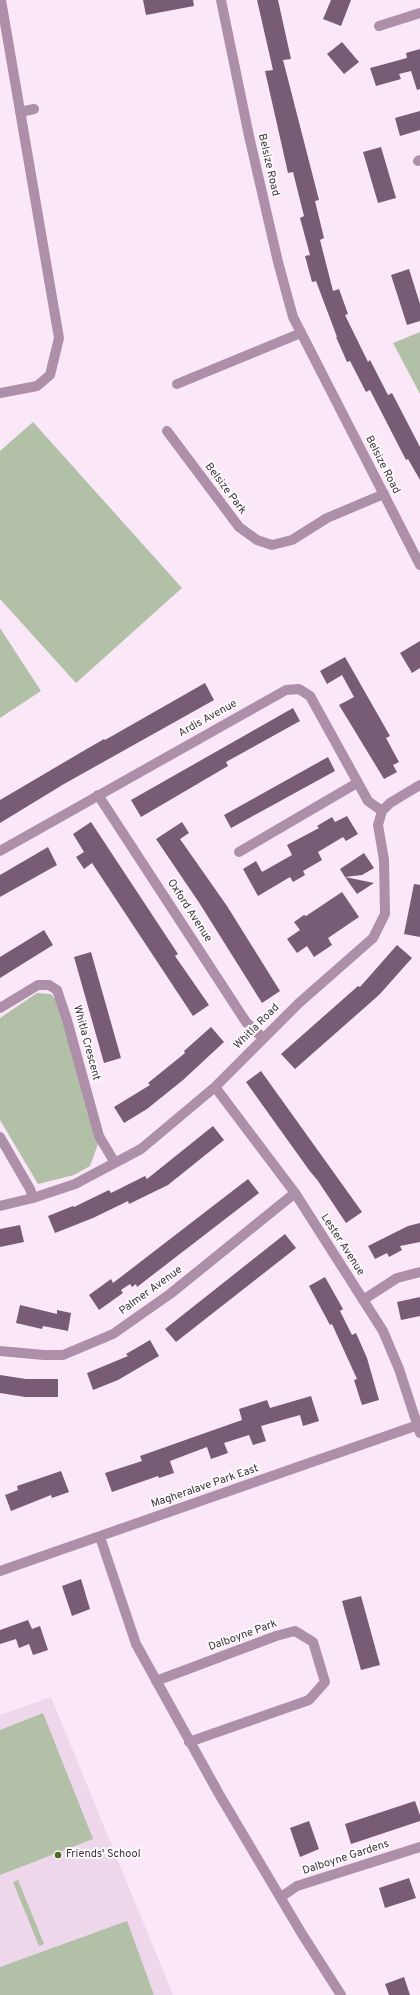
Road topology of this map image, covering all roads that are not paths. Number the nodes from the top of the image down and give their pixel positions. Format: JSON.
{"nodes":[{"id":1,"x":1,"y":0,"type":"edge"},
{"id":2,"x":221,"y":0,"type":"edge"},
{"id":3,"x":420,"y":13,"type":"edge"},
{"id":4,"x":379,"y":26,"type":"dead end"},
{"id":5,"x":34,"y":109,"type":"dead end"},
{"id":6,"x":20,"y":112,"type":"junction"},
{"id":7,"x":301,"y":333,"type":"junction"},
{"id":8,"x":177,"y":384,"type":"dead end"},
{"id":9,"x":0,"y":394,"type":"edge"},
{"id":10,"x":167,"y":431,"type":"dead end"},
{"id":11,"x":384,"y":494,"type":"junction"},
{"id":12,"x":420,"y":565,"type":"edge"},
{"id":13,"x":357,"y":783,"type":"junction"},
{"id":14,"x":420,"y":786,"type":"edge"},
{"id":15,"x":98,"y":795,"type":"junction"},
{"id":16,"x":382,"y":811,"type":"junction"},
{"id":17,"x":0,"y":851,"type":"edge"},
{"id":18,"x":239,"y":852,"type":"dead end"},
{"id":19,"x":0,"y":1008,"type":"edge"},
{"id":20,"x":263,"y":1038,"type":"junction"},
{"id":21,"x":215,"y":1087,"type":"junction"},
{"id":22,"x":0,"y":1136,"type":"edge"},
{"id":23,"x":115,"y":1163,"type":"junction"},
{"id":24,"x":295,"y":1193,"type":"junction"},
{"id":25,"x":33,"y":1198,"type":"junction"},
{"id":26,"x":0,"y":1206,"type":"edge"},
{"id":27,"x":420,"y":1272,"type":"edge"},
{"id":28,"x":363,"y":1300,"type":"junction"},
{"id":29,"x":0,"y":1351,"type":"edge"},
{"id":30,"x":419,"y":1429,"type":"edge"},
{"id":31,"x":100,"y":1537,"type":"junction"},
{"id":32,"x":0,"y":1571,"type":"edge"},
{"id":33,"x":156,"y":1681,"type":"junction"},
{"id":34,"x":189,"y":1742,"type":"junction"},
{"id":35,"x":420,"y":1847,"type":"edge"},
{"id":36,"x":281,"y":1897,"type":"junction"},
{"id":37,"x":341,"y":1995,"type":"edge"}],
"edges":[{"from":1,"to":6,"type":"street"},
{"from":2,"to":7,"type":"street","name":"Belsize Road"},
{"from":3,"to":4,"type":"street"},
{"from":5,"to":6,"type":"street"},
{"from":6,"to":9,"type":"street"},
{"from":7,"to":8,"type":"street"},
{"from":7,"to":11,"type":"street","name":"Belsize Road"},
{"from":10,"to":11,"type":"street","name":"Belsize Park"},
{"from":11,"to":12,"type":"street","name":"Belsize Road"},
{"from":13,"to":15,"type":"street","name":"Ardis Avenue"},
{"from":13,"to":16,"type":"street","name":"Ardis Avenue"},
{"from":13,"to":18,"type":"street"},
{"from":14,"to":16,"type":"street"},
{"from":15,"to":17,"type":"street","name":"Ardis Avenue"},
{"from":15,"to":20,"type":"street","name":"Oxford Avenue"},
{"from":16,"to":20,"type":"street","name":"Whitla Road"},
{"from":19,"to":23,"type":"street","name":"Whitla Crescent"},
{"from":20,"to":21,"type":"street","name":"Whitla Road"},
{"from":21,"to":23,"type":"street","name":"Whitla Road"},
{"from":21,"to":24,"type":"street","name":"Lester Avenue"},
{"from":22,"to":25,"type":"street"},
{"from":23,"to":25,"type":"street","name":"Whitla Road"},
{"from":24,"to":28,"type":"street","name":"Lester Avenue"},
{"from":24,"to":29,"type":"street","name":"Palmer Avenue"},
{"from":25,"to":26,"type":"street","name":"Whitla Road"},
{"from":27,"to":28,"type":"street"},
{"from":28,"to":30,"type":"street","name":"Lester Avenue"},
{"from":30,"to":31,"type":"street","name":"Magheralave Park East"},
{"from":31,"to":32,"type":"street","name":"Magheralave Park East"},
{"from":31,"to":33,"type":"street"},
{"from":33,"to":34,"type":"street"},
{"from":33,"to":34,"type":"street","name":"Dalboyne Park"},
{"from":34,"to":36,"type":"street"},
{"from":35,"to":36,"type":"street","name":"Dalboyne Gardens"},
{"from":36,"to":37,"type":"street"}]}
